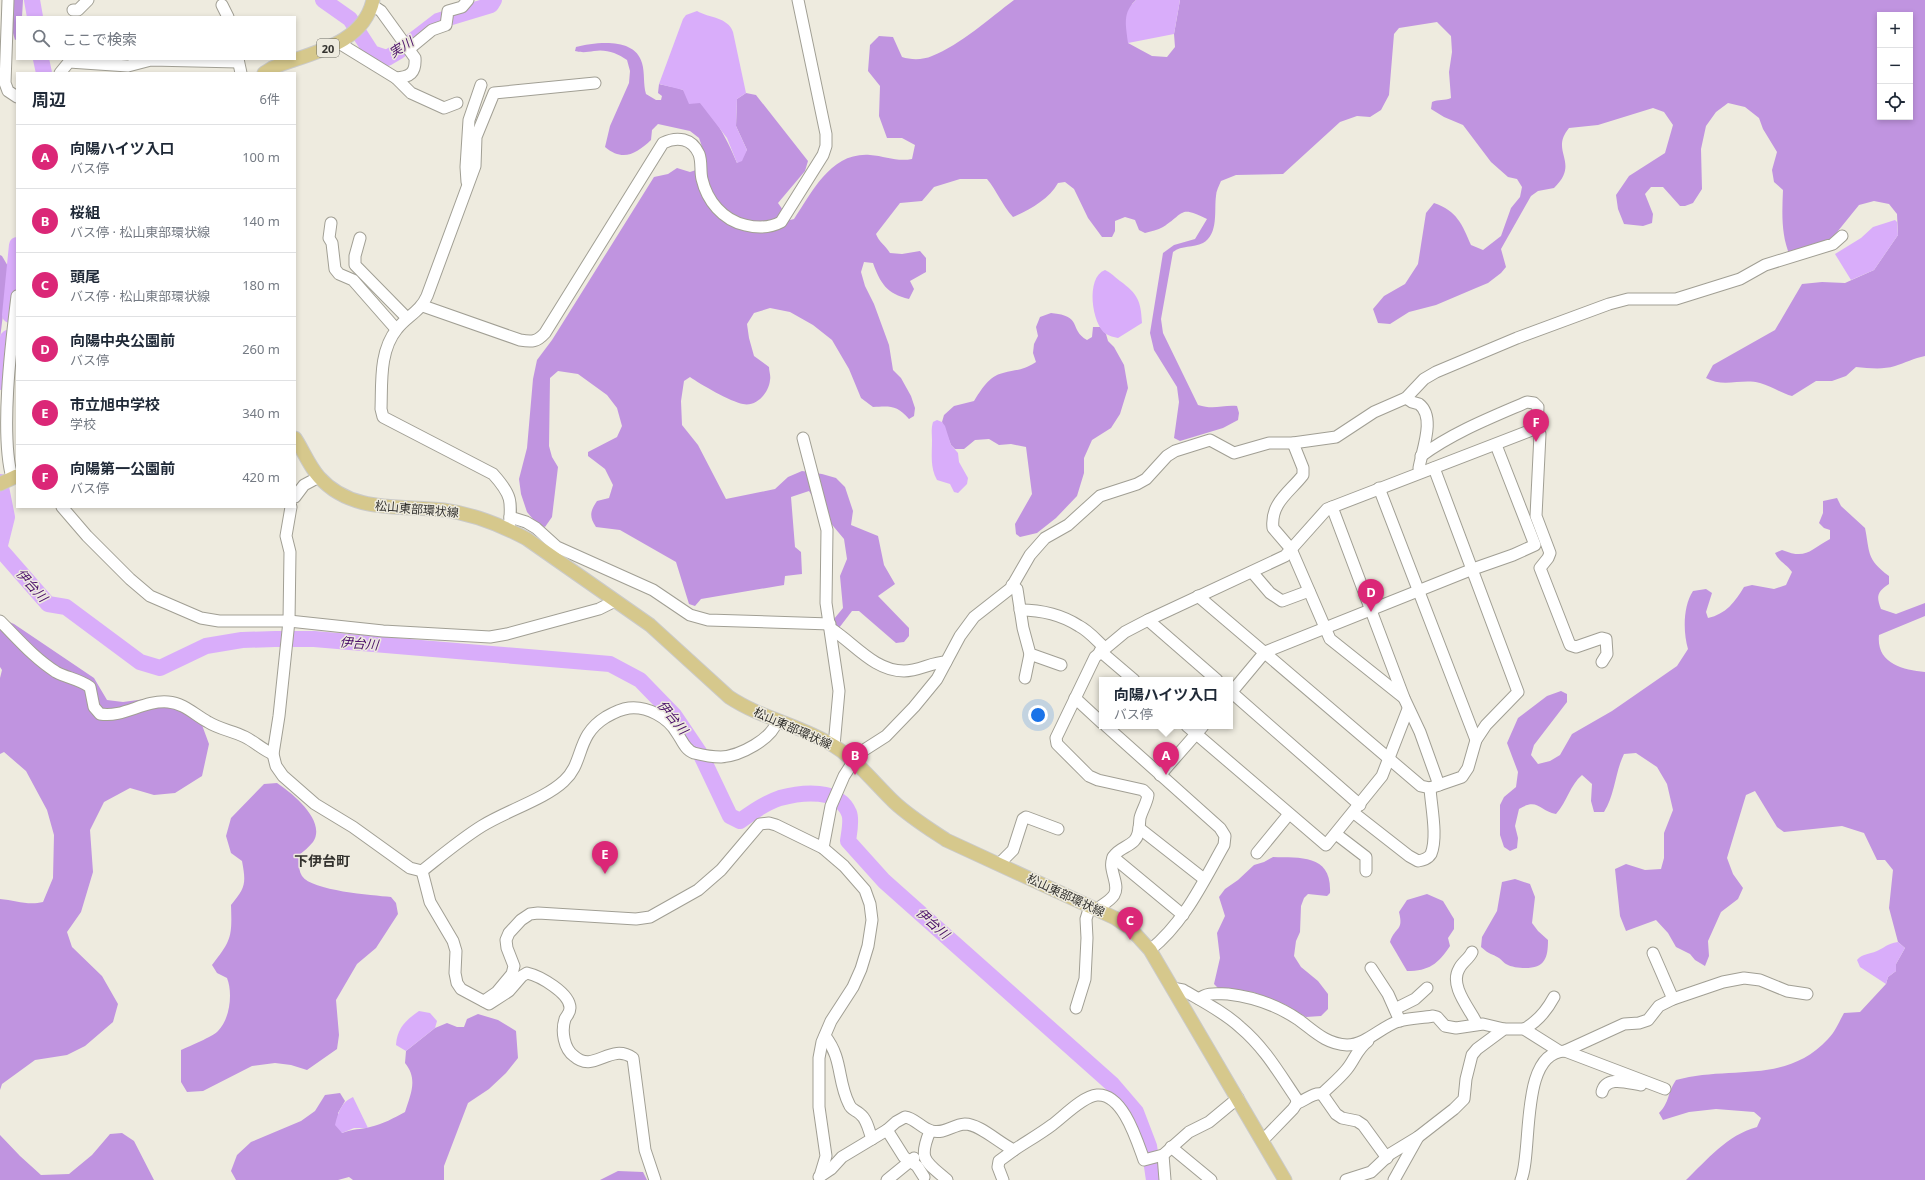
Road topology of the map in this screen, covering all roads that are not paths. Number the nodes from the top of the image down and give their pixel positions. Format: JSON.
{"nodes":[{"id":1,"x":8,"y":0,"type":"edge"},
{"id":2,"x":88,"y":0,"type":"edge"},
{"id":3,"x":468,"y":0,"type":"edge"},
{"id":4,"x":798,"y":0,"type":"edge"},
{"id":5,"x":373,"y":3,"type":"edge"},
{"id":6,"x":222,"y":5,"type":"dead end"},
{"id":7,"x":73,"y":9,"type":"edge"},
{"id":8,"x":228,"y":16,"type":"edge"},
{"id":9,"x":339,"y":43,"type":"junction"},
{"id":10,"x":407,"y":46,"type":"junction"},
{"id":11,"x":296,"y":59,"type":"edge"},
{"id":12,"x":69,"y":60,"type":"edge"},
{"id":13,"x":293,"y":60,"type":"edge"},
{"id":14,"x":239,"y":65,"type":"edge"},
{"id":15,"x":61,"y":72,"type":"edge"},
{"id":16,"x":64,"y":72,"type":"edge"},
{"id":17,"x":266,"y":72,"type":"edge"},
{"id":18,"x":396,"y":78,"type":"junction"},
{"id":19,"x":595,"y":83,"type":"dead end"},
{"id":20,"x":481,"y":85,"type":"dead end"},
{"id":21,"x":16,"y":96,"type":"edge"},
{"id":22,"x":457,"y":103,"type":"dead end"},
{"id":23,"x":468,"y":184,"type":"junction"},
{"id":24,"x":331,"y":223,"type":"dead end"},
{"id":25,"x":1842,"y":236,"type":"dead end"},
{"id":26,"x":360,"y":238,"type":"dead end"},
{"id":27,"x":423,"y":306,"type":"junction"},
{"id":28,"x":407,"y":318,"type":"junction"},
{"id":29,"x":16,"y":319,"type":"edge"},
{"id":30,"x":396,"y":329,"type":"junction"},
{"id":31,"x":1406,"y":398,"type":"junction"},
{"id":32,"x":1537,"y":428,"type":"junction"},
{"id":33,"x":803,"y":438,"type":"dead end"},
{"id":34,"x":296,"y":440,"type":"edge"},
{"id":35,"x":1293,"y":443,"type":"junction"},
{"id":36,"x":1496,"y":445,"type":"junction"},
{"id":37,"x":1421,"y":456,"type":"junction"},
{"id":38,"x":1434,"y":468,"type":"junction"},
{"id":39,"x":1420,"y":472,"type":"junction"},
{"id":40,"x":319,"y":476,"type":"junction"},
{"id":41,"x":14,"y":477,"type":"edge"},
{"id":42,"x":0,"y":484,"type":"edge"},
{"id":43,"x":1379,"y":488,"type":"junction"},
{"id":44,"x":296,"y":496,"type":"edge"},
{"id":45,"x":1332,"y":507,"type":"junction"},
{"id":46,"x":63,"y":508,"type":"edge"},
{"id":47,"x":291,"y":508,"type":"edge"},
{"id":48,"x":510,"y":523,"type":"junction"},
{"id":49,"x":1291,"y":549,"type":"junction"},
{"id":50,"x":1473,"y":569,"type":"junction"},
{"id":51,"x":1252,"y":572,"type":"junction"},
{"id":52,"x":1012,"y":585,"type":"junction"},
{"id":53,"x":1309,"y":591,"type":"junction"},
{"id":54,"x":1419,"y":591,"type":"junction"},
{"id":55,"x":1198,"y":596,"type":"junction"},
{"id":56,"x":615,"y":601,"type":"junction"},
{"id":57,"x":1020,"y":610,"type":"junction"},
{"id":58,"x":1372,"y":610,"type":"junction"},
{"id":59,"x":1148,"y":620,"type":"junction"},
{"id":60,"x":0,"y":621,"type":"edge"},
{"id":61,"x":289,"y":621,"type":"junction"},
{"id":62,"x":830,"y":626,"type":"junction"},
{"id":63,"x":1325,"y":629,"type":"junction"},
{"id":64,"x":1103,"y":650,"type":"junction"},
{"id":65,"x":1264,"y":652,"type":"junction"},
{"id":66,"x":1030,"y":654,"type":"junction"},
{"id":67,"x":946,"y":662,"type":"junction"},
{"id":68,"x":1602,"y":662,"type":"dead end"},
{"id":69,"x":1061,"y":665,"type":"dead end"},
{"id":70,"x":1131,"y":677,"type":"edge"},
{"id":71,"x":1214,"y":677,"type":"edge"},
{"id":72,"x":1025,"y":678,"type":"dead end"},
{"id":73,"x":1233,"y":688,"type":"edge"},
{"id":74,"x":1233,"y":695,"type":"edge"},
{"id":75,"x":1075,"y":698,"type":"junction"},
{"id":76,"x":1406,"y":703,"type":"junction"},
{"id":77,"x":1099,"y":720,"type":"edge"},
{"id":78,"x":778,"y":721,"type":"junction"},
{"id":79,"x":1109,"y":729,"type":"edge"},
{"id":80,"x":1199,"y":730,"type":"edge"},
{"id":81,"x":1476,"y":740,"type":"junction"},
{"id":82,"x":834,"y":746,"type":"junction"},
{"id":83,"x":273,"y":754,"type":"junction"},
{"id":84,"x":1390,"y":759,"type":"junction"},
{"id":85,"x":853,"y":762,"type":"junction"},
{"id":86,"x":1160,"y":775,"type":"junction"},
{"id":87,"x":1435,"y":786,"type":"junction"},
{"id":88,"x":1357,"y":809,"type":"junction"},
{"id":89,"x":1289,"y":814,"type":"junction"},
{"id":90,"x":1139,"y":828,"type":"junction"},
{"id":91,"x":1058,"y":829,"type":"dead end"},
{"id":92,"x":1336,"y":834,"type":"junction"},
{"id":93,"x":823,"y":848,"type":"junction"},
{"id":94,"x":1257,"y":853,"type":"dead end"},
{"id":95,"x":1113,"y":857,"type":"junction"},
{"id":96,"x":999,"y":864,"type":"junction"},
{"id":97,"x":422,"y":871,"type":"junction"},
{"id":98,"x":1366,"y":871,"type":"dead end"},
{"id":99,"x":1204,"y":879,"type":"junction"},
{"id":100,"x":1094,"y":908,"type":"junction"},
{"id":101,"x":1183,"y":915,"type":"junction"},
{"id":102,"x":1150,"y":950,"type":"junction"},
{"id":103,"x":1472,"y":952,"type":"dead end"},
{"id":104,"x":1653,"y":953,"type":"dead end"},
{"id":105,"x":1371,"y":968,"type":"dead end"},
{"id":106,"x":1172,"y":988,"type":"junction"},
{"id":107,"x":1427,"y":988,"type":"dead end"},
{"id":108,"x":1807,"y":994,"type":"dead end"},
{"id":109,"x":1554,"y":997,"type":"dead end"},
{"id":110,"x":1199,"y":999,"type":"junction"},
{"id":111,"x":1673,"y":999,"type":"junction"},
{"id":112,"x":484,"y":1001,"type":"junction"},
{"id":113,"x":1076,"y":1008,"type":"dead end"},
{"id":114,"x":1395,"y":1009,"type":"junction"},
{"id":115,"x":1400,"y":1020,"type":"junction"},
{"id":116,"x":1477,"y":1024,"type":"junction"},
{"id":117,"x":1504,"y":1029,"type":"junction"},
{"id":118,"x":1524,"y":1029,"type":"junction"},
{"id":119,"x":1374,"y":1034,"type":"junction"},
{"id":120,"x":825,"y":1036,"type":"junction"},
{"id":121,"x":1562,"y":1051,"type":"junction"},
{"id":122,"x":1602,"y":1092,"type":"dead end"},
{"id":123,"x":1322,"y":1094,"type":"junction"},
{"id":124,"x":1238,"y":1098,"type":"junction"},
{"id":125,"x":1297,"y":1103,"type":"junction"},
{"id":126,"x":887,"y":1130,"type":"junction"},
{"id":127,"x":930,"y":1131,"type":"junction"},
{"id":128,"x":1418,"y":1137,"type":"junction"},
{"id":129,"x":872,"y":1139,"type":"junction"},
{"id":130,"x":1262,"y":1141,"type":"junction"},
{"id":131,"x":1171,"y":1147,"type":"junction"},
{"id":132,"x":1014,"y":1150,"type":"junction"},
{"id":133,"x":923,"y":1151,"type":"junction"},
{"id":134,"x":1161,"y":1155,"type":"junction"},
{"id":135,"x":1386,"y":1158,"type":"junction"},
{"id":136,"x":910,"y":1161,"type":"junction"},
{"id":137,"x":924,"y":1177,"type":"dead end"},
{"id":138,"x":818,"y":1178,"type":"edge"},
{"id":139,"x":655,"y":1180,"type":"edge"},
{"id":140,"x":887,"y":1180,"type":"edge"},
{"id":141,"x":947,"y":1180,"type":"edge"},
{"id":142,"x":1003,"y":1180,"type":"edge"},
{"id":143,"x":1165,"y":1180,"type":"edge"},
{"id":144,"x":1211,"y":1180,"type":"edge"},
{"id":145,"x":1285,"y":1180,"type":"edge"},
{"id":146,"x":1346,"y":1180,"type":"edge"},
{"id":147,"x":1394,"y":1180,"type":"edge"},
{"id":148,"x":1521,"y":1180,"type":"edge"}],
"edges":[{"from":1,"to":21,"type":"street"},
{"from":2,"to":7,"type":"street"},
{"from":3,"to":10,"type":"street"},
{"from":4,"to":27,"type":"street"},
{"from":5,"to":9,"type":"main road","number":"20"},
{"from":5,"to":10,"type":"street"},
{"from":6,"to":8,"type":"street"},
{"from":9,"to":11,"type":"main road","number":"20"},
{"from":9,"to":18,"type":"street"},
{"from":10,"to":18,"type":"street"},
{"from":12,"to":14,"type":"street"},
{"from":12,"to":15,"type":"street"},
{"from":12,"to":16,"type":"street"},
{"from":13,"to":17,"type":"main road","number":"20"},
{"from":18,"to":22,"type":"street"},
{"from":19,"to":23,"type":"street"},
{"from":20,"to":23,"type":"street"},
{"from":23,"to":27,"type":"street"},
{"from":24,"to":30,"type":"street"},
{"from":25,"to":31,"type":"street"},
{"from":26,"to":28,"type":"street"},
{"from":27,"to":28,"type":"street"},
{"from":28,"to":30,"type":"street"},
{"from":29,"to":41,"type":"street"},
{"from":30,"to":48,"type":"street"},
{"from":31,"to":35,"type":"street"},
{"from":31,"to":37,"type":"street"},
{"from":32,"to":36,"type":"street"},
{"from":32,"to":37,"type":"street"},
{"from":32,"to":68,"type":"street"},
{"from":33,"to":62,"type":"street"},
{"from":34,"to":40,"type":"main road","name":"松山東部環状線"},
{"from":35,"to":49,"type":"street"},
{"from":35,"to":52,"type":"street"},
{"from":36,"to":38,"type":"street"},
{"from":36,"to":50,"type":"street"},
{"from":37,"to":39,"type":"street"},
{"from":38,"to":39,"type":"street"},
{"from":38,"to":50,"type":"street"},
{"from":39,"to":43,"type":"street"},
{"from":40,"to":44,"type":"street"},
{"from":40,"to":48,"type":"main road","name":"松山東部環状線"},
{"from":41,"to":42,"type":"main road"},
{"from":43,"to":45,"type":"street"},
{"from":43,"to":54,"type":"street"},
{"from":45,"to":49,"type":"street"},
{"from":45,"to":58,"type":"street"},
{"from":46,"to":61,"type":"street"},
{"from":47,"to":61,"type":"street"},
{"from":48,"to":56,"type":"main road","name":"松山東部環状線"},
{"from":48,"to":62,"type":"street"},
{"from":49,"to":51,"type":"street"},
{"from":49,"to":53,"type":"street"},
{"from":50,"to":54,"type":"street"},
{"from":50,"to":81,"type":"street"},
{"from":51,"to":53,"type":"street"},
{"from":51,"to":55,"type":"street"},
{"from":52,"to":57,"type":"street"},
{"from":52,"to":67,"type":"street"},
{"from":53,"to":63,"type":"street"},
{"from":54,"to":58,"type":"street"},
{"from":54,"to":81,"type":"street"},
{"from":55,"to":59,"type":"street"},
{"from":55,"to":65,"type":"street"},
{"from":56,"to":61,"type":"street"},
{"from":56,"to":78,"type":"main road","name":"松山東部環状線"},
{"from":57,"to":64,"type":"street"},
{"from":57,"to":66,"type":"street"},
{"from":58,"to":63,"type":"street"},
{"from":58,"to":76,"type":"street"},
{"from":59,"to":64,"type":"street"},
{"from":59,"to":71,"type":"street"},
{"from":60,"to":83,"type":"street"},
{"from":61,"to":83,"type":"street"},
{"from":62,"to":67,"type":"street"},
{"from":62,"to":82,"type":"street"},
{"from":63,"to":65,"type":"street"},
{"from":63,"to":76,"type":"street"},
{"from":64,"to":70,"type":"street"},
{"from":64,"to":75,"type":"street"},
{"from":65,"to":73,"type":"street"},
{"from":65,"to":84,"type":"street"},
{"from":66,"to":69,"type":"street"},
{"from":66,"to":72,"type":"street"},
{"from":67,"to":85,"type":"street"},
{"from":74,"to":88,"type":"street"},
{"from":75,"to":77,"type":"street"},
{"from":75,"to":90,"type":"street"},
{"from":76,"to":84,"type":"street"},
{"from":76,"to":87,"type":"street"},
{"from":78,"to":82,"type":"main road","name":"松山東部環状線"},
{"from":78,"to":97,"type":"street"},
{"from":79,"to":86,"type":"street"},
{"from":80,"to":86,"type":"street"},
{"from":80,"to":89,"type":"street"},
{"from":81,"to":87,"type":"street"},
{"from":82,"to":85,"type":"main road","name":"松山東部環状線"},
{"from":83,"to":97,"type":"street"},
{"from":84,"to":87,"type":"street"},
{"from":84,"to":88,"type":"street"},
{"from":85,"to":93,"type":"street"},
{"from":85,"to":96,"type":"main road","name":"松山東部環状線"},
{"from":86,"to":99,"type":"street"},
{"from":87,"to":88,"type":"street"},
{"from":88,"to":92,"type":"street"},
{"from":89,"to":92,"type":"street"},
{"from":89,"to":94,"type":"street"},
{"from":90,"to":95,"type":"street"},
{"from":90,"to":99,"type":"street"},
{"from":91,"to":96,"type":"street"},
{"from":92,"to":98,"type":"street"},
{"from":93,"to":112,"type":"street"},
{"from":93,"to":120,"type":"street"},
{"from":95,"to":100,"type":"street"},
{"from":95,"to":101,"type":"street"},
{"from":96,"to":100,"type":"main road","name":"松山東部環状線"},
{"from":97,"to":112,"type":"street"},
{"from":99,"to":101,"type":"street"},
{"from":100,"to":102,"type":"main road","name":"松山東部環状線"},
{"from":100,"to":113,"type":"street"},
{"from":101,"to":102,"type":"street"},
{"from":102,"to":106,"type":"main road","name":"松山東部環状線"},
{"from":103,"to":116,"type":"street"},
{"from":104,"to":111,"type":"street"},
{"from":105,"to":114,"type":"street"},
{"from":106,"to":110,"type":"street"},
{"from":106,"to":124,"type":"main road","name":"松山東部環状線"},
{"from":107,"to":114,"type":"street"},
{"from":108,"to":111,"type":"street"},
{"from":109,"to":118,"type":"street"},
{"from":110,"to":119,"type":"street"},
{"from":110,"to":125,"type":"street"},
{"from":111,"to":121,"type":"street"},
{"from":112,"to":139,"type":"street"},
{"from":114,"to":115,"type":"street"},
{"from":115,"to":116,"type":"street"},
{"from":115,"to":119,"type":"street"},
{"from":116,"to":117,"type":"street"},
{"from":117,"to":118,"type":"street"},
{"from":117,"to":128,"type":"street"},
{"from":118,"to":121,"type":"street"},
{"from":119,"to":123,"type":"street"},
{"from":120,"to":129,"type":"street"},
{"from":120,"to":138,"type":"street"},
{"from":121,"to":122,"type":"street"},
{"from":121,"to":148,"type":"street"},
{"from":123,"to":125,"type":"street"},
{"from":123,"to":135,"type":"street"},
{"from":124,"to":130,"type":"main road","name":"松山東部環状線"},
{"from":124,"to":131,"type":"street"},
{"from":125,"to":130,"type":"street"},
{"from":126,"to":127,"type":"street"},
{"from":126,"to":129,"type":"street"},
{"from":126,"to":136,"type":"street"},
{"from":127,"to":132,"type":"street"},
{"from":127,"to":133,"type":"street"},
{"from":128,"to":135,"type":"street"},
{"from":128,"to":147,"type":"street"},
{"from":129,"to":138,"type":"street"},
{"from":130,"to":145,"type":"main road","name":"松山東部環状線"},
{"from":131,"to":134,"type":"street"},
{"from":131,"to":144,"type":"street"},
{"from":132,"to":134,"type":"street"},
{"from":132,"to":142,"type":"street"},
{"from":133,"to":136,"type":"street"},
{"from":133,"to":141,"type":"street"},
{"from":134,"to":143,"type":"street"},
{"from":135,"to":146,"type":"street"},
{"from":136,"to":137,"type":"street"},
{"from":136,"to":140,"type":"street"}]}
